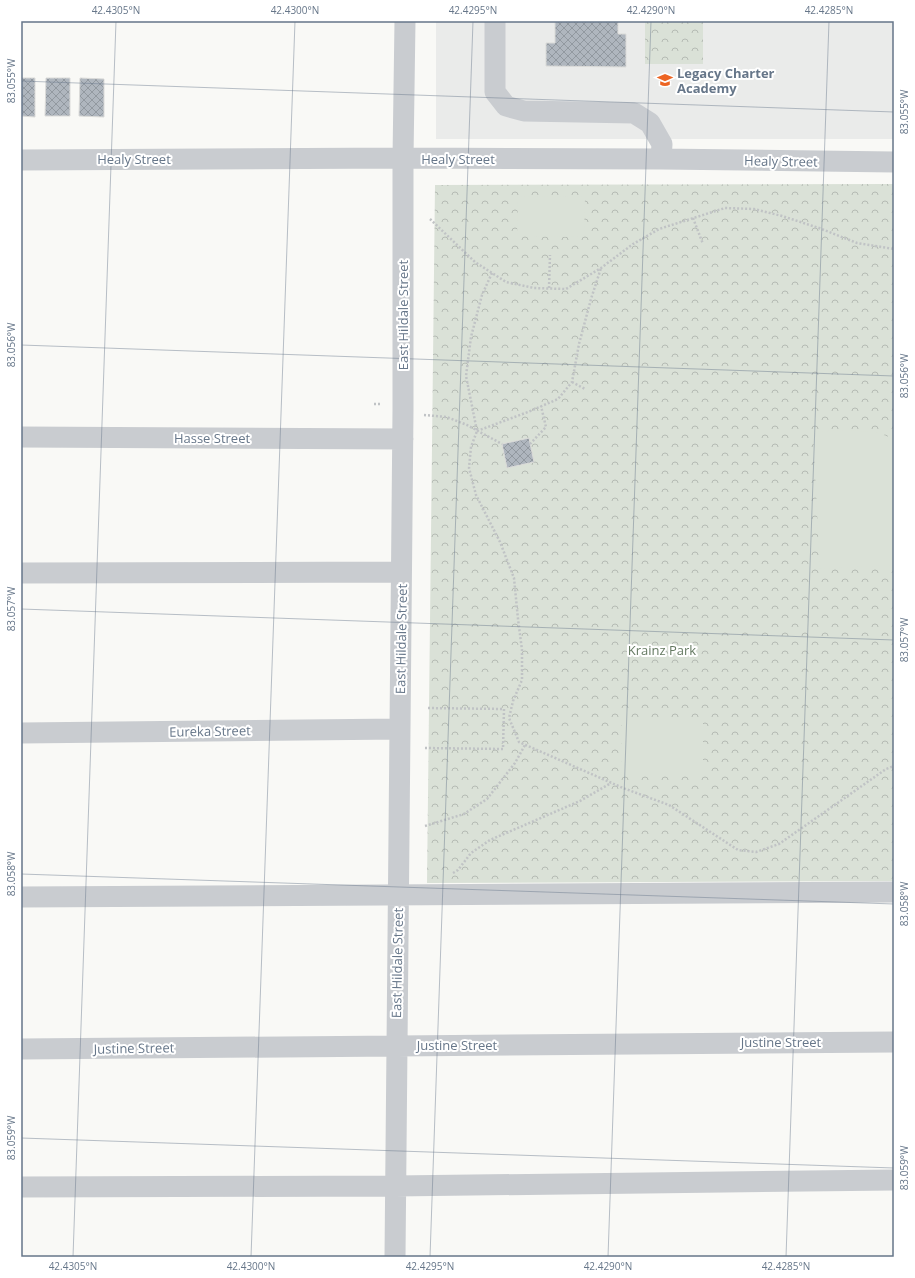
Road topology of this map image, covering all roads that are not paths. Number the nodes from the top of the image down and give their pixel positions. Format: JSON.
{"nodes":[{"id":1,"x":405,"y":21,"type":"edge"},
{"id":2,"x":494,"y":21,"type":"edge"},
{"id":3,"x":403,"y":158,"type":"junction"},
{"id":4,"x":661,"y":159,"type":"junction"},
{"id":5,"x":21,"y":160,"type":"edge"},
{"id":6,"x":894,"y":162,"type":"edge"},
{"id":7,"x":21,"y":437,"type":"edge"},
{"id":8,"x":403,"y":439,"type":"junction"},
{"id":9,"x":401,"y":572,"type":"junction"},
{"id":10,"x":21,"y":573,"type":"edge"},
{"id":11,"x":400,"y":729,"type":"junction"},
{"id":12,"x":21,"y":733,"type":"edge"},
{"id":13,"x":894,"y":892,"type":"edge"},
{"id":14,"x":398,"y":895,"type":"junction"},
{"id":15,"x":21,"y":897,"type":"edge"},
{"id":16,"x":894,"y":1042,"type":"edge"},
{"id":17,"x":396,"y":1045,"type":"junction"},
{"id":18,"x":21,"y":1049,"type":"edge"},
{"id":19,"x":894,"y":1180,"type":"edge"},
{"id":20,"x":396,"y":1186,"type":"junction"},
{"id":21,"x":21,"y":1187,"type":"edge"},
{"id":22,"x":395,"y":1257,"type":"edge"}],
"edges":[{"from":1,"to":3,"type":"street","name":"East Hildale Street"},
{"from":2,"to":4,"type":"street"},
{"from":3,"to":4,"type":"street","name":"Healy Street"},
{"from":3,"to":5,"type":"street","name":"Healy Street"},
{"from":3,"to":8,"type":"street","name":"East Hildale Street"},
{"from":4,"to":6,"type":"street","name":"Healy Street"},
{"from":7,"to":8,"type":"street","name":"Hasse Street"},
{"from":8,"to":9,"type":"street","name":"East Hildale Street"},
{"from":9,"to":10,"type":"street"},
{"from":9,"to":11,"type":"street","name":"East Hildale Street"},
{"from":11,"to":12,"type":"street","name":"Eureka Street"},
{"from":11,"to":14,"type":"street","name":"East Hildale Street"},
{"from":13,"to":14,"type":"street"},
{"from":14,"to":15,"type":"street"},
{"from":14,"to":17,"type":"street","name":"East Hildale Street"},
{"from":16,"to":17,"type":"street","name":"Justine Street"},
{"from":17,"to":18,"type":"street","name":"Justine Street"},
{"from":17,"to":20,"type":"street","name":"East Hildale Street"},
{"from":19,"to":20,"type":"street"},
{"from":20,"to":21,"type":"street"},
{"from":20,"to":22,"type":"street","name":"East Hildale Street"}]}
